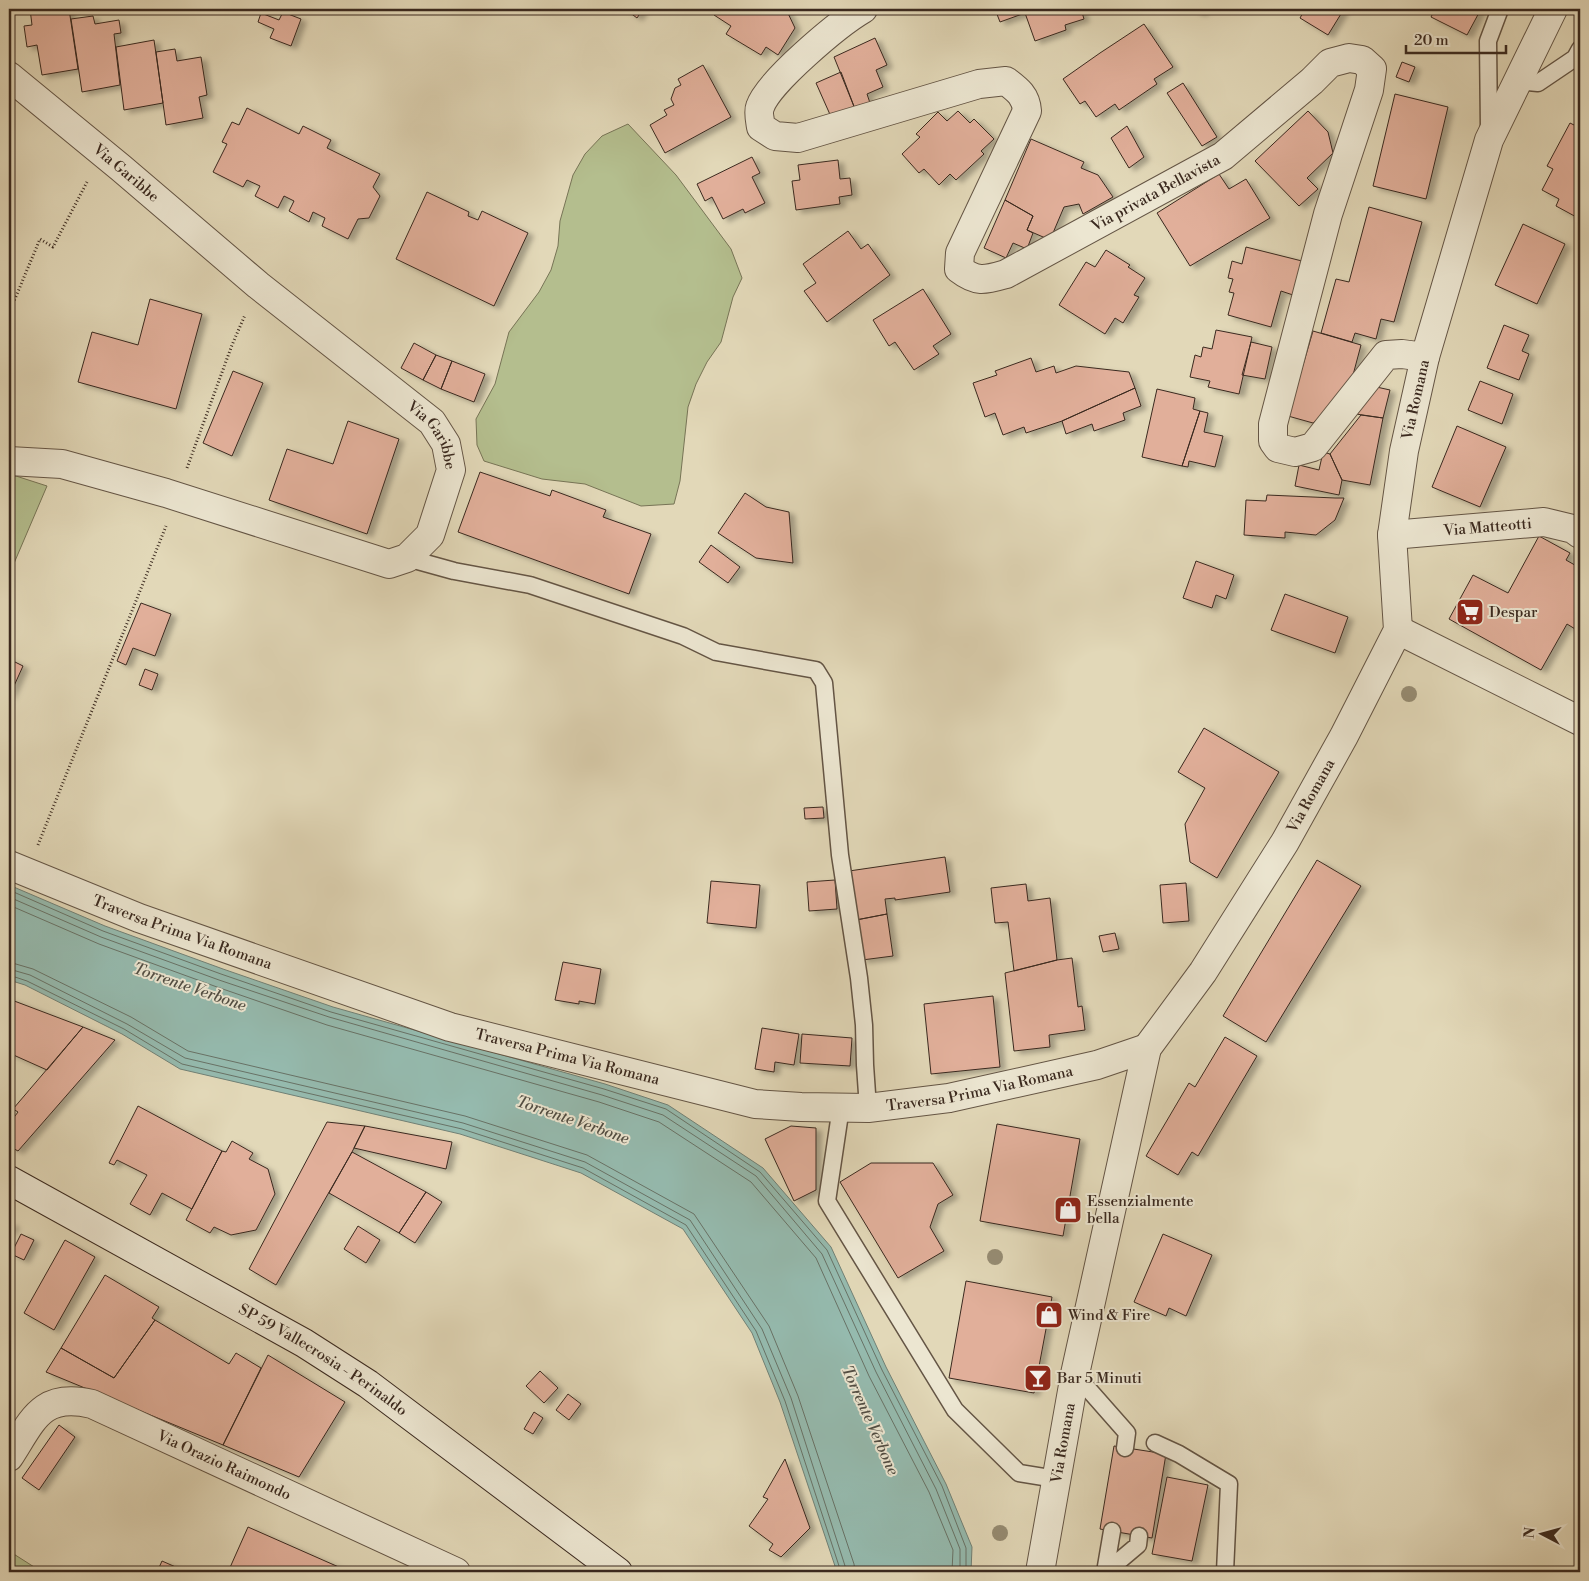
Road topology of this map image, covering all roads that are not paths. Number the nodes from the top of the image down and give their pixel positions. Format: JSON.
{"nodes":[{"id":1,"x":863,"y":9,"type":"edge"},
{"id":2,"x":1500,"y":9,"type":"edge"},
{"id":3,"x":1553,"y":9,"type":"edge"},
{"id":4,"x":1580,"y":49,"type":"edge"},
{"id":5,"x":9,"y":76,"type":"edge"},
{"id":6,"x":1518,"y":81,"type":"junction"},
{"id":7,"x":1489,"y":140,"type":"junction"},
{"id":8,"x":1425,"y":358,"type":"junction"},
{"id":9,"x":9,"y":461,"type":"edge"},
{"id":10,"x":1580,"y":534,"type":"edge"},
{"id":11,"x":1392,"y":535,"type":"junction"},
{"id":12,"x":407,"y":558,"type":"junction"},
{"id":13,"x":1398,"y":630,"type":"junction"},
{"id":14,"x":1580,"y":721,"type":"edge"},
{"id":15,"x":18,"y":869,"type":"edge"},
{"id":16,"x":1147,"y":1048,"type":"junction"},
{"id":17,"x":841,"y":1108,"type":"junction"},
{"id":18,"x":868,"y":1108,"type":"junction"},
{"id":19,"x":9,"y":1180,"type":"edge"},
{"id":20,"x":1075,"y":1374,"type":"junction"},
{"id":21,"x":9,"y":1457,"type":"edge"},
{"id":22,"x":1056,"y":1479,"type":"junction"},
{"id":23,"x":1112,"y":1531,"type":"dead end"},
{"id":24,"x":1139,"y":1536,"type":"dead end"},
{"id":25,"x":456,"y":1572,"type":"edge"},
{"id":26,"x":618,"y":1572,"type":"edge"},
{"id":27,"x":1040,"y":1572,"type":"edge"},
{"id":28,"x":1105,"y":1572,"type":"edge"},
{"id":29,"x":1225,"y":1572,"type":"edge"}],
"edges":[{"from":1,"to":8,"type":"street","name":"Via privata Bellavista"},
{"from":2,"to":7,"type":"lane"},
{"from":3,"to":6,"type":"street","name":"Via Romana"},
{"from":4,"to":6,"type":"lane"},
{"from":5,"to":12,"type":"street","name":"Via Garibbe"},
{"from":6,"to":7,"type":"street","name":"Via Romana"},
{"from":7,"to":8,"type":"street","name":"Via Romana"},
{"from":8,"to":11,"type":"street","name":"Via Romana"},
{"from":9,"to":12,"type":"street"},
{"from":10,"to":11,"type":"street","name":"Via Matteotti"},
{"from":11,"to":13,"type":"street","name":"Via Romana"},
{"from":12,"to":18,"type":"lane"},
{"from":13,"to":14,"type":"street"},
{"from":13,"to":16,"type":"street","name":"Via Romana"},
{"from":15,"to":17,"type":"street","name":"Traversa Prima Via Romana"},
{"from":16,"to":18,"type":"street","name":"Traversa Prima Via Romana"},
{"from":16,"to":20,"type":"street","name":"Via Romana"},
{"from":17,"to":18,"type":"street","name":"Traversa Prima Via Romana"},
{"from":17,"to":22,"type":"lane"},
{"from":19,"to":26,"type":"street","name":"SP 59 Vallecrosia - Perinaldo"},
{"from":20,"to":22,"type":"street","name":"Via Romana"},
{"from":20,"to":29,"type":"lane"},
{"from":21,"to":25,"type":"street","name":"Via Orazio Raimondo"},
{"from":22,"to":27,"type":"street","name":"Via Romana"},
{"from":23,"to":28,"type":"lane"},
{"from":24,"to":28,"type":"lane"}]}
